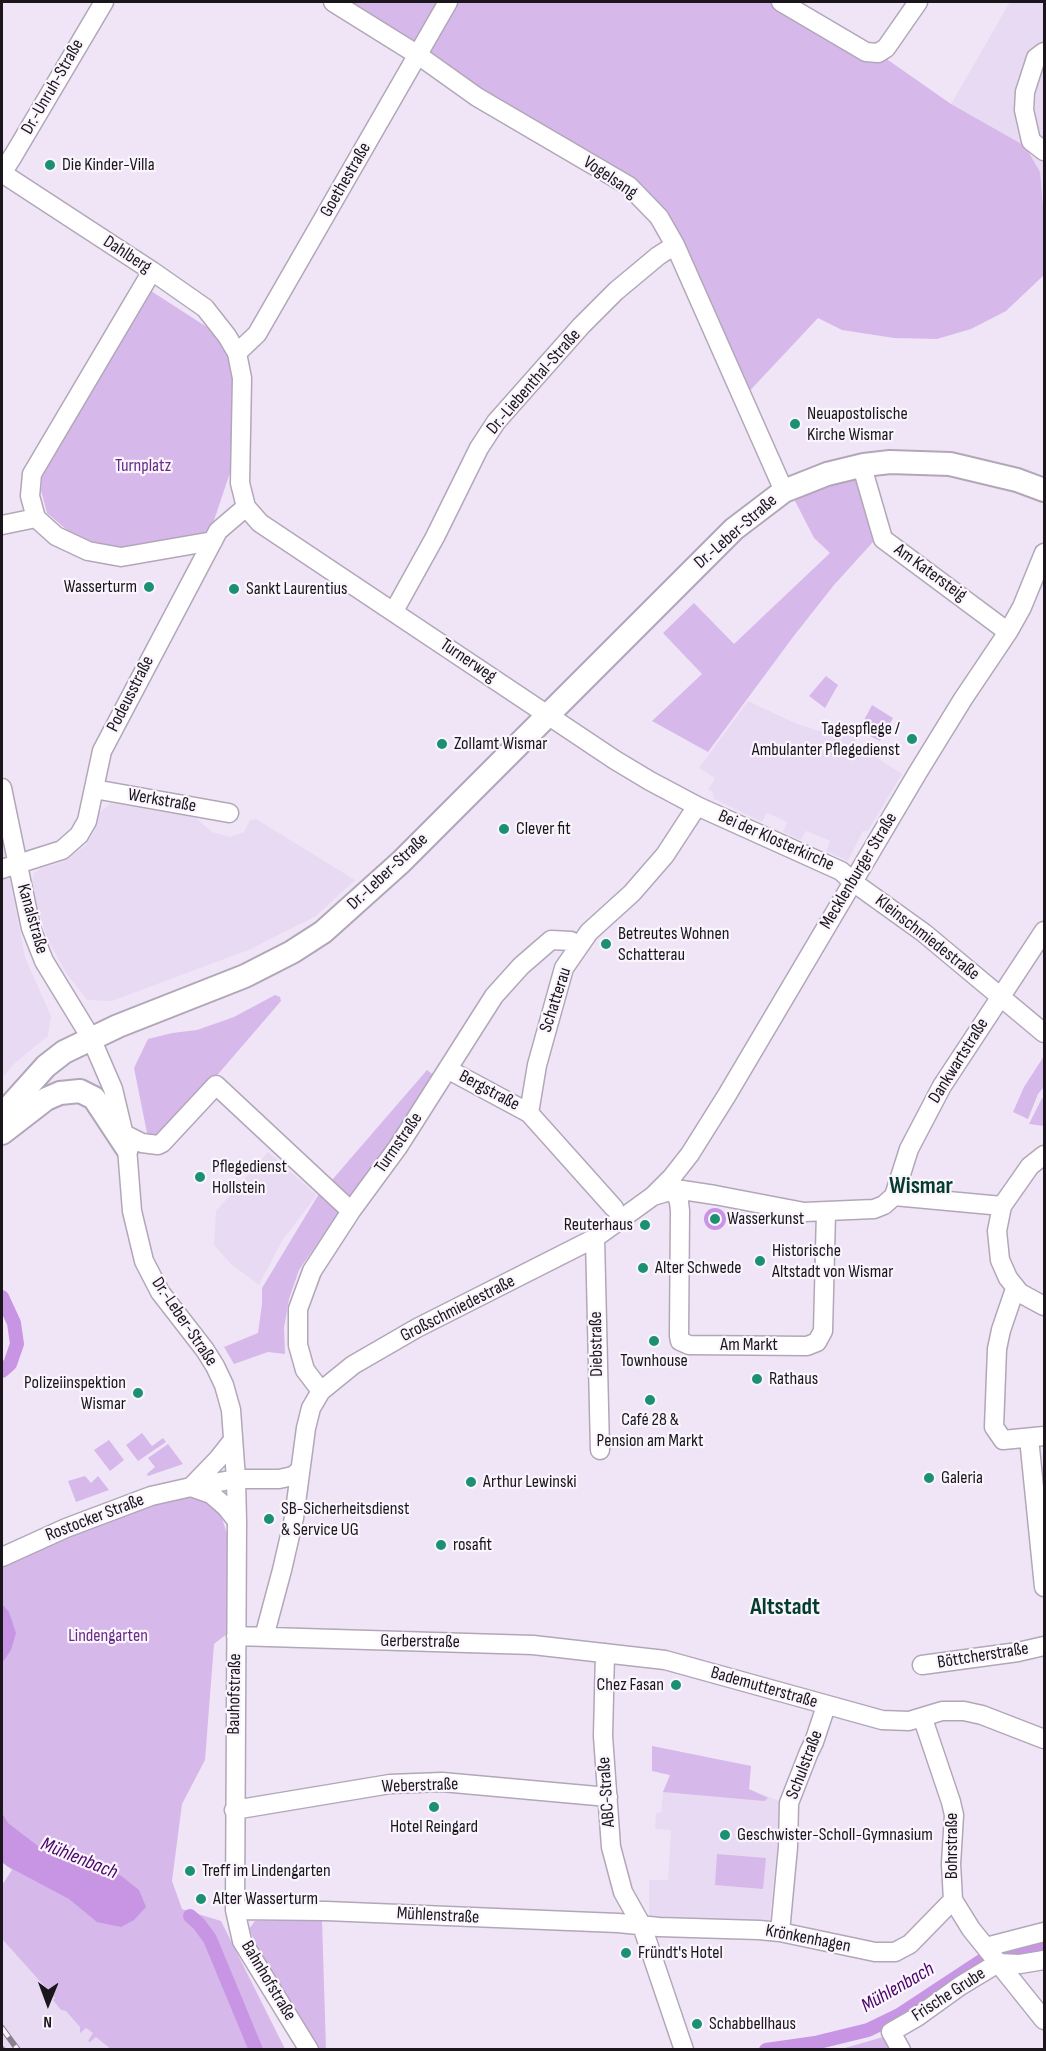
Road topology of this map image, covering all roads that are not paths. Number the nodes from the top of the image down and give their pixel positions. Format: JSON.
{"nodes":[{"id":1,"x":104,"y":2,"type":"edge"},
{"id":2,"x":333,"y":2,"type":"edge"},
{"id":3,"x":448,"y":2,"type":"edge"},
{"id":4,"x":781,"y":2,"type":"edge"},
{"id":5,"x":918,"y":2,"type":"edge"},
{"id":6,"x":1044,"y":52,"type":"edge"},
{"id":7,"x":418,"y":55,"type":"junction"},
{"id":8,"x":1044,"y":151,"type":"edge"},
{"id":9,"x":2,"y":173,"type":"edge"},
{"id":10,"x":675,"y":245,"type":"junction"},
{"id":11,"x":152,"y":271,"type":"junction"},
{"id":12,"x":237,"y":353,"type":"junction"},
{"id":13,"x":864,"y":465,"type":"junction"},
{"id":14,"x":1044,"y":490,"type":"edge"},
{"id":15,"x":784,"y":491,"type":"junction"},
{"id":16,"x":246,"y":507,"type":"junction"},
{"id":17,"x":36,"y":519,"type":"junction"},
{"id":18,"x":2,"y":525,"type":"edge"},
{"id":19,"x":213,"y":542,"type":"junction"},
{"id":20,"x":1043,"y":564,"type":"edge"},
{"id":21,"x":1044,"y":593,"type":"edge"},
{"id":22,"x":1022,"y":607,"type":"junction"},
{"id":23,"x":394,"y":611,"type":"junction"},
{"id":24,"x":1008,"y":632,"type":"junction"},
{"id":25,"x":548,"y":714,"type":"junction"},
{"id":26,"x":2,"y":788,"type":"edge"},
{"id":27,"x":94,"y":789,"type":"junction"},
{"id":28,"x":697,"y":806,"type":"junction"},
{"id":29,"x":229,"y":813,"type":"dead end"},
{"id":30,"x":9,"y":867,"type":"edge"},
{"id":31,"x":853,"y":882,"type":"junction"},
{"id":32,"x":1044,"y":931,"type":"edge"},
{"id":33,"x":578,"y":948,"type":"junction"},
{"id":34,"x":1001,"y":996,"type":"junction"},
{"id":35,"x":1044,"y":1033,"type":"edge"},
{"id":36,"x":91,"y":1038,"type":"junction"},
{"id":37,"x":449,"y":1070,"type":"junction"},
{"id":38,"x":529,"y":1113,"type":"junction"},
{"id":39,"x":2,"y":1115,"type":"edge"},
{"id":40,"x":2,"y":1133,"type":"edge"},
{"id":41,"x":125,"y":1141,"type":"junction"},
{"id":42,"x":1044,"y":1155,"type":"edge"},
{"id":43,"x":666,"y":1187,"type":"junction"},
{"id":44,"x":702,"y":1193,"type":"junction"},
{"id":45,"x":893,"y":1197,"type":"junction"},
{"id":46,"x":1002,"y":1206,"type":"junction"},
{"id":47,"x":614,"y":1208,"type":"dead end"},
{"id":48,"x":351,"y":1211,"type":"junction"},
{"id":49,"x":680,"y":1211,"type":"junction"},
{"id":50,"x":826,"y":1212,"type":"junction"},
{"id":51,"x":595,"y":1238,"type":"junction"},
{"id":52,"x":1015,"y":1288,"type":"junction"},
{"id":53,"x":1044,"y":1306,"type":"edge"},
{"id":54,"x":321,"y":1391,"type":"junction"},
{"id":55,"x":1037,"y":1437,"type":"edge"},
{"id":56,"x":233,"y":1440,"type":"junction"},
{"id":57,"x":600,"y":1450,"type":"dead end"},
{"id":58,"x":300,"y":1470,"type":"junction"},
{"id":59,"x":236,"y":1479,"type":"junction"},
{"id":60,"x":191,"y":1487,"type":"junction"},
{"id":61,"x":237,"y":1521,"type":"junction"},
{"id":62,"x":2,"y":1557,"type":"edge"},
{"id":63,"x":1044,"y":1587,"type":"edge"},
{"id":64,"x":236,"y":1636,"type":"junction"},
{"id":65,"x":264,"y":1637,"type":"junction"},
{"id":66,"x":1044,"y":1646,"type":"edge"},
{"id":67,"x":604,"y":1653,"type":"junction"},
{"id":68,"x":922,"y":1665,"type":"dead end"},
{"id":69,"x":826,"y":1706,"type":"junction"},
{"id":70,"x":923,"y":1719,"type":"junction"},
{"id":71,"x":1044,"y":1739,"type":"edge"},
{"id":72,"x":608,"y":1797,"type":"junction"},
{"id":73,"x":234,"y":1810,"type":"junction"},
{"id":74,"x":953,"y":1900,"type":"junction"},
{"id":75,"x":235,"y":1910,"type":"junction"},
{"id":76,"x":642,"y":1926,"type":"junction"},
{"id":77,"x":780,"y":1932,"type":"junction"},
{"id":78,"x":1044,"y":1932,"type":"edge"},
{"id":79,"x":986,"y":1947,"type":"junction"},
{"id":80,"x":1044,"y":1960,"type":"edge"},
{"id":81,"x":998,"y":1963,"type":"junction"},
{"id":82,"x":1044,"y":2020,"type":"edge"},
{"id":83,"x":309,"y":2049,"type":"edge"},
{"id":84,"x":684,"y":2049,"type":"edge"},
{"id":85,"x":901,"y":2049,"type":"edge"}],
"edges":[{"from":1,"to":9,"type":"street","name":"Dr.-Unruh-Straße"},
{"from":2,"to":7,"type":"street","name":"Vogelsang"},
{"from":3,"to":7,"type":"street","name":"Goethestraße"},
{"from":4,"to":5,"type":"street"},
{"from":6,"to":8,"type":"street"},
{"from":7,"to":10,"type":"street","name":"Vogelsang"},
{"from":7,"to":12,"type":"street","name":"Goethestraße"},
{"from":9,"to":11,"type":"street","name":"Dahlberg"},
{"from":10,"to":15,"type":"street","name":"Vogelsang"},
{"from":10,"to":23,"type":"street","name":"Dr.-Liebenthal-Straße"},
{"from":11,"to":12,"type":"street","name":"Dahlberg"},
{"from":11,"to":17,"type":"street"},
{"from":12,"to":16,"type":"street"},
{"from":13,"to":14,"type":"main road","name":"Dr.-Leber-Straße"},
{"from":13,"to":15,"type":"main road","name":"Dr.-Leber-Straße"},
{"from":13,"to":24,"type":"street","name":"Am Katersteig"},
{"from":15,"to":25,"type":"main road","name":"Dr.-Leber-Straße"},
{"from":16,"to":19,"type":"street","name":"Podeusstraße"},
{"from":16,"to":23,"type":"street","name":"Turnerweg"},
{"from":17,"to":18,"type":"street"},
{"from":17,"to":19,"type":"street"},
{"from":19,"to":27,"type":"street","name":"Podeusstraße"},
{"from":20,"to":22,"type":"street","name":"Mecklenburger Straße"},
{"from":21,"to":22,"type":"street"},
{"from":22,"to":24,"type":"street","name":"Mecklenburger Straße"},
{"from":23,"to":25,"type":"street","name":"Turnerweg"},
{"from":24,"to":31,"type":"street","name":"Mecklenburger Straße"},
{"from":25,"to":28,"type":"street","name":"Turnerweg"},
{"from":25,"to":36,"type":"main road","name":"Dr.-Leber-Straße"},
{"from":26,"to":30,"type":"street","name":"Kanalstraße"},
{"from":27,"to":29,"type":"street","name":"Werkstraße"},
{"from":27,"to":30,"type":"street","name":"Podeusstraße"},
{"from":28,"to":31,"type":"street","name":"Bei der Klosterkirche"},
{"from":28,"to":33,"type":"street","name":"Schatterau"},
{"from":30,"to":36,"type":"street","name":"Kanalstraße"},
{"from":31,"to":34,"type":"street","name":"Kleinschmiedestraße"},
{"from":31,"to":43,"type":"street","name":"Mecklenburger Straße"},
{"from":32,"to":34,"type":"street","name":"Dankwartstraße"},
{"from":33,"to":37,"type":"street","name":"Turmstraße"},
{"from":33,"to":38,"type":"street","name":"Schatterau"},
{"from":34,"to":35,"type":"street","name":"Kleinschmiedestraße"},
{"from":34,"to":45,"type":"street","name":"Dankwartstraße"},
{"from":36,"to":39,"type":"main road"},
{"from":36,"to":41,"type":"street","name":"Dr.-Leber-Straße"},
{"from":37,"to":38,"type":"street","name":"Bergstraße"},
{"from":37,"to":48,"type":"street","name":"Turmstraße"},
{"from":38,"to":47,"type":"street"},
{"from":40,"to":41,"type":"main road"},
{"from":41,"to":48,"type":"street"},
{"from":41,"to":56,"type":"street","name":"Dr.-Leber-Straße"},
{"from":42,"to":46,"type":"street"},
{"from":43,"to":44,"type":"street"},
{"from":43,"to":49,"type":"street","name":"Am Markt"},
{"from":43,"to":51,"type":"street","name":"Großschmiedestraße"},
{"from":44,"to":49,"type":"street"},
{"from":44,"to":50,"type":"street"},
{"from":45,"to":46,"type":"street"},
{"from":45,"to":50,"type":"street"},
{"from":46,"to":52,"type":"street"},
{"from":48,"to":54,"type":"street","name":"Turmstraße"},
{"from":49,"to":50,"type":"street","name":"Am Markt"},
{"from":51,"to":54,"type":"street","name":"Großschmiedestraße"},
{"from":51,"to":57,"type":"street","name":"Diebstraße"},
{"from":52,"to":53,"type":"street"},
{"from":52,"to":55,"type":"street"},
{"from":54,"to":58,"type":"street","name":"Großschmiedestraße"},
{"from":55,"to":63,"type":"street"},
{"from":56,"to":59,"type":"street","name":"Dr.-Leber-Straße"},
{"from":56,"to":60,"type":"street"},
{"from":58,"to":59,"type":"street","name":"Rostocker Straße"},
{"from":58,"to":65,"type":"street","name":"Bauhofstraße"},
{"from":59,"to":60,"type":"street","name":"Rostocker Straße"},
{"from":59,"to":61,"type":"street","name":"Bauhofstraße"},
{"from":60,"to":61,"type":"street"},
{"from":60,"to":62,"type":"street","name":"Rostocker Straße"},
{"from":61,"to":64,"type":"street","name":"Bauhofstraße"},
{"from":64,"to":65,"type":"street","name":"Gerberstraße"},
{"from":64,"to":73,"type":"street","name":"Bauhofstraße"},
{"from":65,"to":67,"type":"street","name":"Gerberstraße"},
{"from":66,"to":68,"type":"street","name":"Böttcherstraße"},
{"from":67,"to":69,"type":"street","name":"Bademutterstraße"},
{"from":67,"to":72,"type":"street","name":"ABC-Straße"},
{"from":69,"to":70,"type":"street","name":"Bademutterstraße"},
{"from":69,"to":77,"type":"street","name":"Schulstraße"},
{"from":70,"to":71,"type":"street","name":"Bademutterstraße"},
{"from":70,"to":74,"type":"street","name":"Bohrstraße"},
{"from":72,"to":73,"type":"street","name":"Weberstraße"},
{"from":72,"to":76,"type":"street","name":"ABC-Straße"},
{"from":73,"to":75,"type":"street","name":"Bauhofstraße"},
{"from":74,"to":77,"type":"street","name":"Krönkenhagen"},
{"from":74,"to":79,"type":"street","name":"Bohrstraße"},
{"from":75,"to":76,"type":"street","name":"Mühlenstraße"},
{"from":75,"to":83,"type":"street","name":"Bahnhofstraße"},
{"from":76,"to":77,"type":"street","name":"Krönkenhagen"},
{"from":76,"to":84,"type":"street","name":"ABC-Straße"},
{"from":78,"to":79,"type":"street","name":"Frische Grube"},
{"from":79,"to":81,"type":"street","name":"Bohrstraße"},
{"from":80,"to":81,"type":"street","name":"Frische Grube"},
{"from":81,"to":82,"type":"street","name":"Bohrstraße"},
{"from":81,"to":85,"type":"street","name":"Frische Grube"}]}
